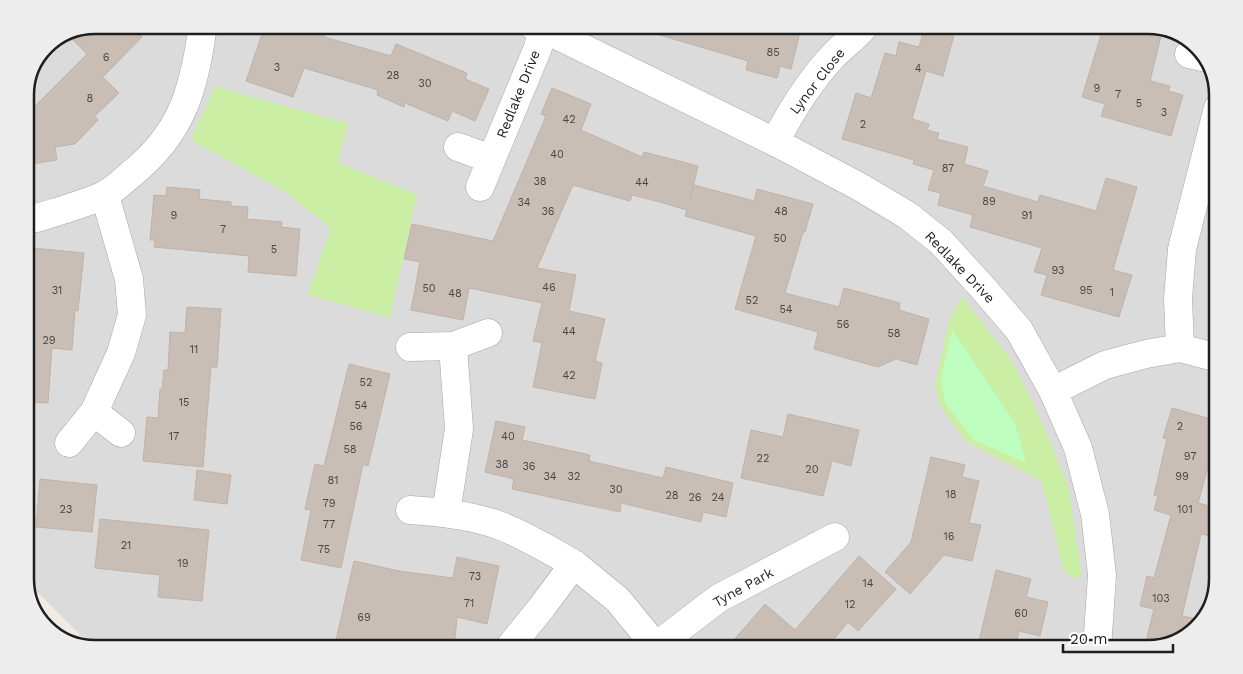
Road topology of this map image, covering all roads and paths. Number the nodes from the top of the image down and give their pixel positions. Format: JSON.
{"nodes":[{"id":1,"x":202,"y":34,"type":"edge"},
{"id":2,"x":538,"y":34,"type":"edge"},
{"id":3,"x":552,"y":34,"type":"edge"},
{"id":4,"x":857,"y":34,"type":"edge"},
{"id":5,"x":775,"y":142,"type":"junction"},
{"id":6,"x":1209,"y":144,"type":"edge"},
{"id":7,"x":458,"y":147,"type":"dead end"},
{"id":8,"x":492,"y":159,"type":"junction"},
{"id":9,"x":480,"y":187,"type":"dead end"},
{"id":10,"x":104,"y":196,"type":"junction"},
{"id":11,"x":34,"y":218,"type":"edge"},
{"id":12,"x":488,"y":333,"type":"dead end"},
{"id":13,"x":453,"y":346,"type":"junction"},
{"id":14,"x":410,"y":347,"type":"dead end"},
{"id":15,"x":1180,"y":348,"type":"junction"},
{"id":16,"x":1209,"y":356,"type":"edge"},
{"id":17,"x":1053,"y":391,"type":"junction"},
{"id":18,"x":94,"y":412,"type":"junction"},
{"id":19,"x":121,"y":433,"type":"dead end"},
{"id":20,"x":69,"y":443,"type":"dead end"},
{"id":21,"x":410,"y":510,"type":"dead end"},
{"id":22,"x":446,"y":513,"type":"junction"},
{"id":23,"x":835,"y":537,"type":"dead end"},
{"id":24,"x":574,"y":564,"type":"junction"},
{"id":25,"x":515,"y":640,"type":"edge"},
{"id":26,"x":650,"y":640,"type":"edge"},
{"id":27,"x":667,"y":640,"type":"edge"},
{"id":28,"x":1098,"y":640,"type":"edge"}],
"edges":[{"from":1,"to":10,"type":"street"},
{"from":2,"to":8,"type":"street","name":"Redlake Drive"},
{"from":3,"to":5,"type":"street","name":"Redlake Drive"},
{"from":4,"to":5,"type":"street","name":"Lynor Close"},
{"from":5,"to":17,"type":"street","name":"Redlake Drive"},
{"from":6,"to":15,"type":"street"},
{"from":7,"to":8,"type":"street"},
{"from":8,"to":9,"type":"street","name":"Redlake Drive"},
{"from":10,"to":11,"type":"street"},
{"from":10,"to":18,"type":"street"},
{"from":12,"to":13,"type":"street"},
{"from":13,"to":14,"type":"street"},
{"from":13,"to":22,"type":"street"},
{"from":15,"to":16,"type":"street"},
{"from":15,"to":17,"type":"street"},
{"from":17,"to":28,"type":"street","name":"Redlake Drive"},
{"from":18,"to":19,"type":"street"},
{"from":18,"to":20,"type":"street"},
{"from":21,"to":22,"type":"street","name":"Tyne Park"},
{"from":22,"to":24,"type":"street","name":"Tyne Park"},
{"from":23,"to":27,"type":"street","name":"Tyne Park"},
{"from":24,"to":25,"type":"street"},
{"from":24,"to":26,"type":"street","name":"Tyne Park"}]}
